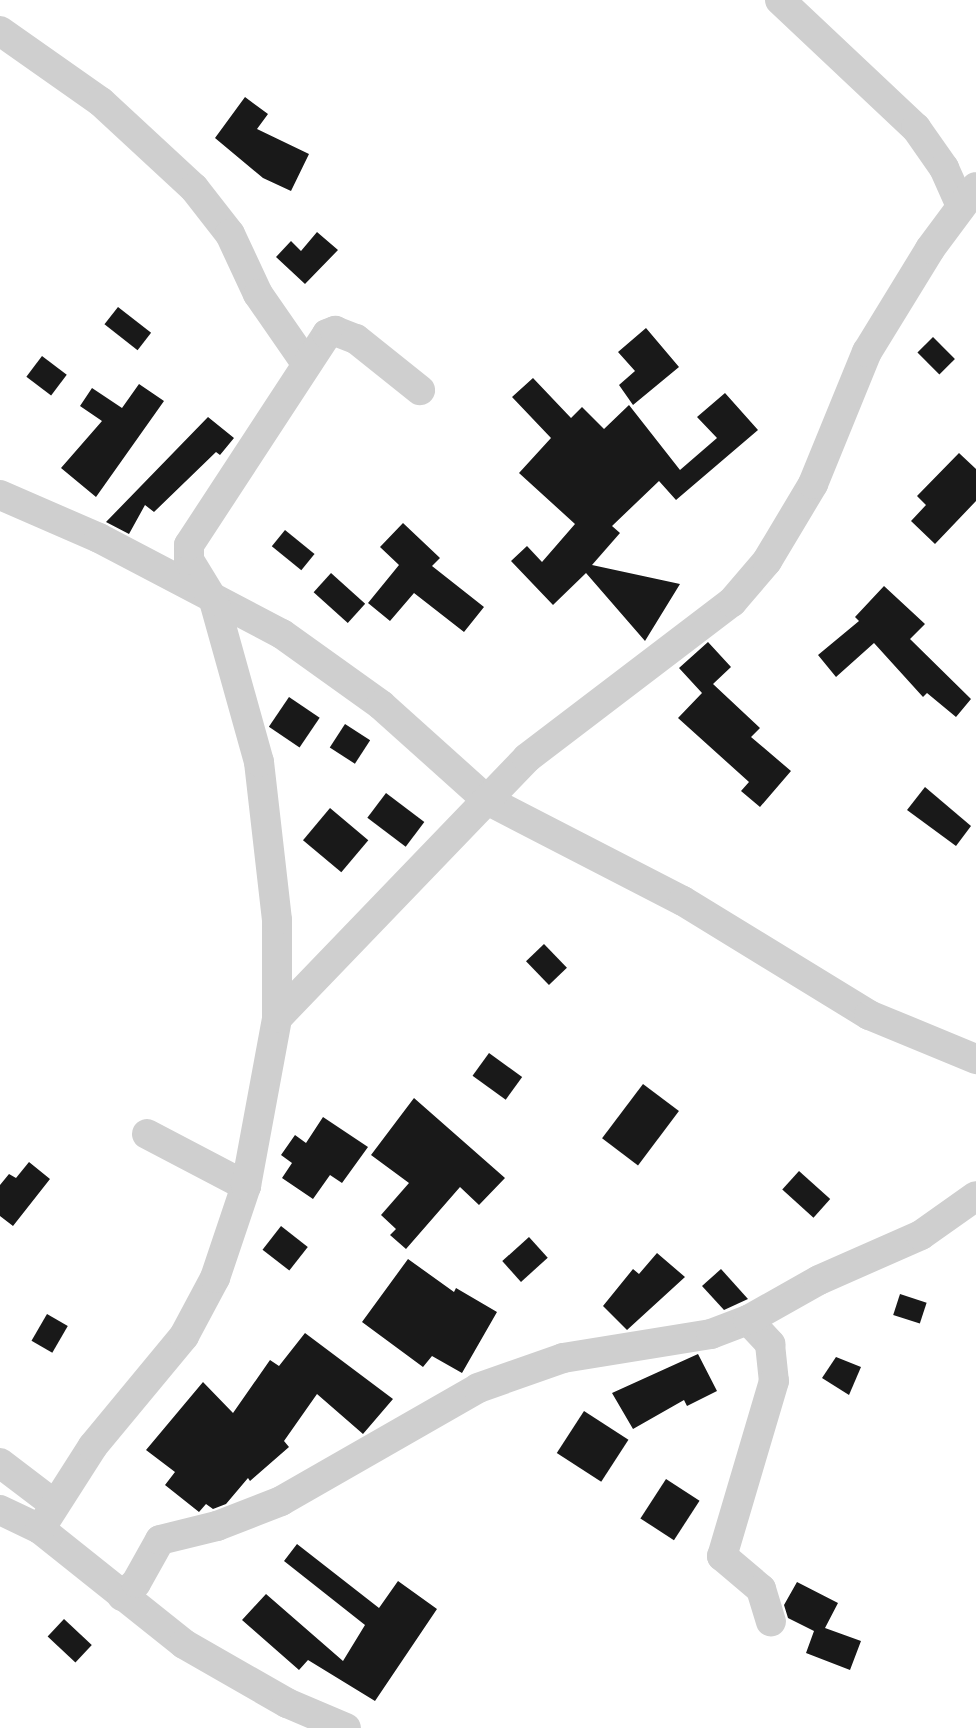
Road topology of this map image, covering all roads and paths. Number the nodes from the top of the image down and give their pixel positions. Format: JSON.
{"nodes":[{"id":1,"x":780,"y":0,"type":"edge"},
{"id":2,"x":0,"y":31,"type":"edge"},
{"id":3,"x":969,"y":197,"type":"edge"},
{"id":4,"x":305,"y":362,"type":"junction"},
{"id":5,"x":420,"y":390,"type":"dead end"},
{"id":6,"x":0,"y":495,"type":"edge"},
{"id":7,"x":214,"y":601,"type":"junction"},
{"id":8,"x":487,"y":800,"type":"junction"},
{"id":9,"x":277,"y":1018,"type":"junction"},
{"id":10,"x":976,"y":1059,"type":"edge"},
{"id":11,"x":147,"y":1134,"type":"dead end"},
{"id":12,"x":246,"y":1186,"type":"junction"},
{"id":13,"x":976,"y":1196,"type":"edge"},
{"id":14,"x":748,"y":1320,"type":"junction"},
{"id":15,"x":0,"y":1464,"type":"edge"},
{"id":16,"x":0,"y":1510,"type":"edge"},
{"id":17,"x":47,"y":1517,"type":"junction"},
{"id":18,"x":122,"y":1596,"type":"junction"},
{"id":19,"x":771,"y":1621,"type":"dead end"},
{"id":20,"x":346,"y":1728,"type":"edge"}],
"edges":[{"from":1,"to":3,"type":"street"},
{"from":2,"to":4,"type":"street"},
{"from":3,"to":8,"type":"street"},
{"from":4,"to":5,"type":"street"},
{"from":4,"to":7,"type":"street"},
{"from":6,"to":7,"type":"street"},
{"from":7,"to":8,"type":"street"},
{"from":7,"to":9,"type":"street"},
{"from":8,"to":9,"type":"street"},
{"from":8,"to":10,"type":"street"},
{"from":9,"to":12,"type":"street"},
{"from":11,"to":12,"type":"street"},
{"from":12,"to":17,"type":"street"},
{"from":13,"to":14,"type":"street"},
{"from":14,"to":18,"type":"street"},
{"from":14,"to":19,"type":"street"},
{"from":15,"to":17,"type":"street"},
{"from":16,"to":17,"type":"street"},
{"from":17,"to":18,"type":"street"},
{"from":18,"to":20,"type":"street"}]}
